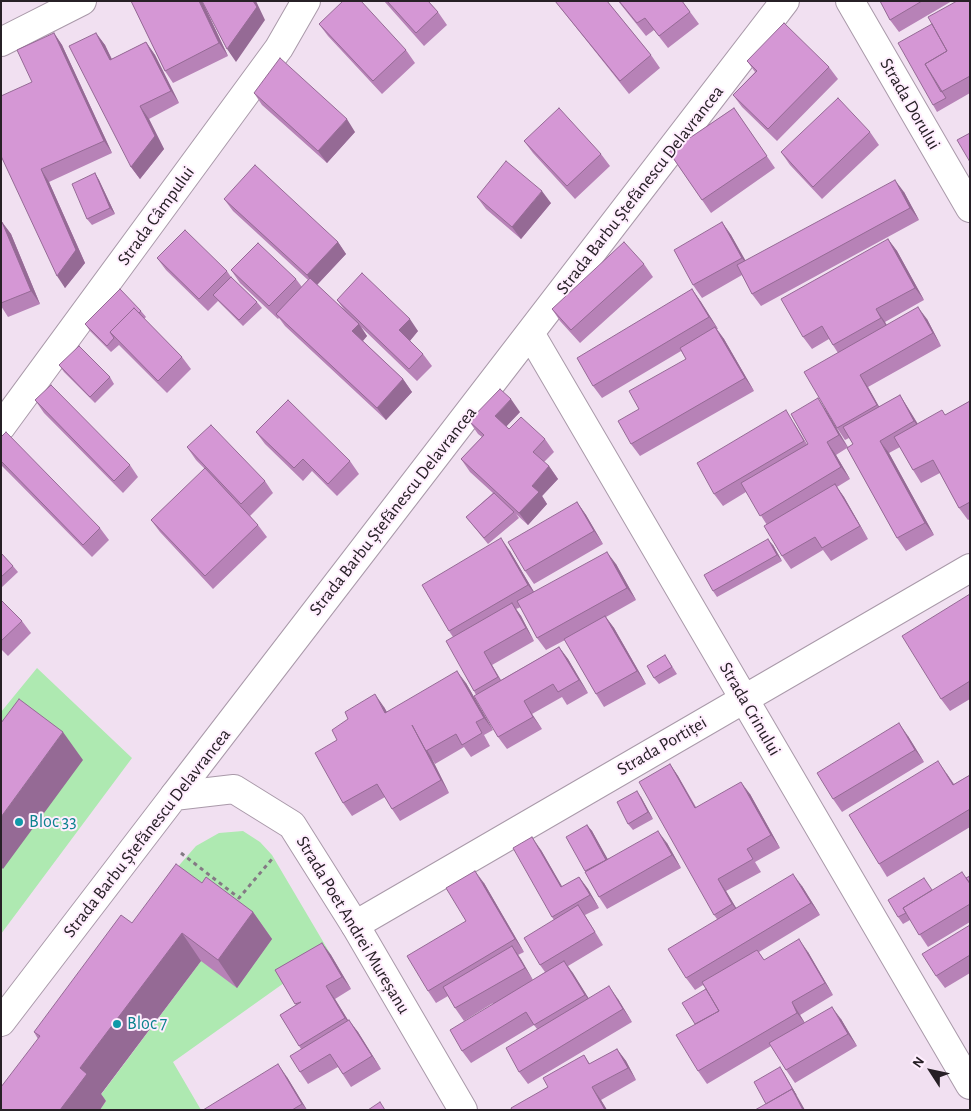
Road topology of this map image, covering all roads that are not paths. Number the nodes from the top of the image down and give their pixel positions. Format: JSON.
{"nodes":[{"id":1,"x":82,"y":1,"type":"edge"},
{"id":2,"x":306,"y":1,"type":"edge"},
{"id":3,"x":785,"y":1,"type":"edge"},
{"id":4,"x":850,"y":1,"type":"edge"},
{"id":5,"x":1,"y":42,"type":"edge"},
{"id":6,"x":970,"y":208,"type":"edge"},
{"id":7,"x":530,"y":333,"type":"junction"},
{"id":8,"x":1,"y":427,"type":"edge"},
{"id":9,"x":970,"y":568,"type":"edge"},
{"id":10,"x":744,"y":699,"type":"junction"},
{"id":11,"x":174,"y":796,"type":"junction"},
{"id":12,"x":355,"y":925,"type":"junction"},
{"id":13,"x":1,"y":1022,"type":"edge"},
{"id":14,"x":970,"y":1085,"type":"edge"},
{"id":15,"x":463,"y":1110,"type":"edge"}],
"edges":[{"from":1,"to":5,"type":"street"},
{"from":2,"to":8,"type":"street","name":"Strada Câmpului"},
{"from":3,"to":7,"type":"street","name":"Strada Barbu Ștefănescu Delavrancea"},
{"from":4,"to":6,"type":"street","name":"Strada Dorului"},
{"from":7,"to":10,"type":"street","name":"Strada Crinului"},
{"from":7,"to":11,"type":"street","name":"Strada Barbu Ștefănescu Delavrancea"},
{"from":9,"to":10,"type":"street","name":"Strada Portiței"},
{"from":10,"to":12,"type":"street","name":"Strada Portiței"},
{"from":10,"to":14,"type":"street","name":"Strada Crinului"},
{"from":11,"to":12,"type":"street","name":"Strada Poet Andrei Mureșanu"},
{"from":11,"to":13,"type":"street","name":"Strada Barbu Ștefănescu Delavrancea"},
{"from":12,"to":15,"type":"street","name":"Strada Poet Andrei Mureșanu"}]}
